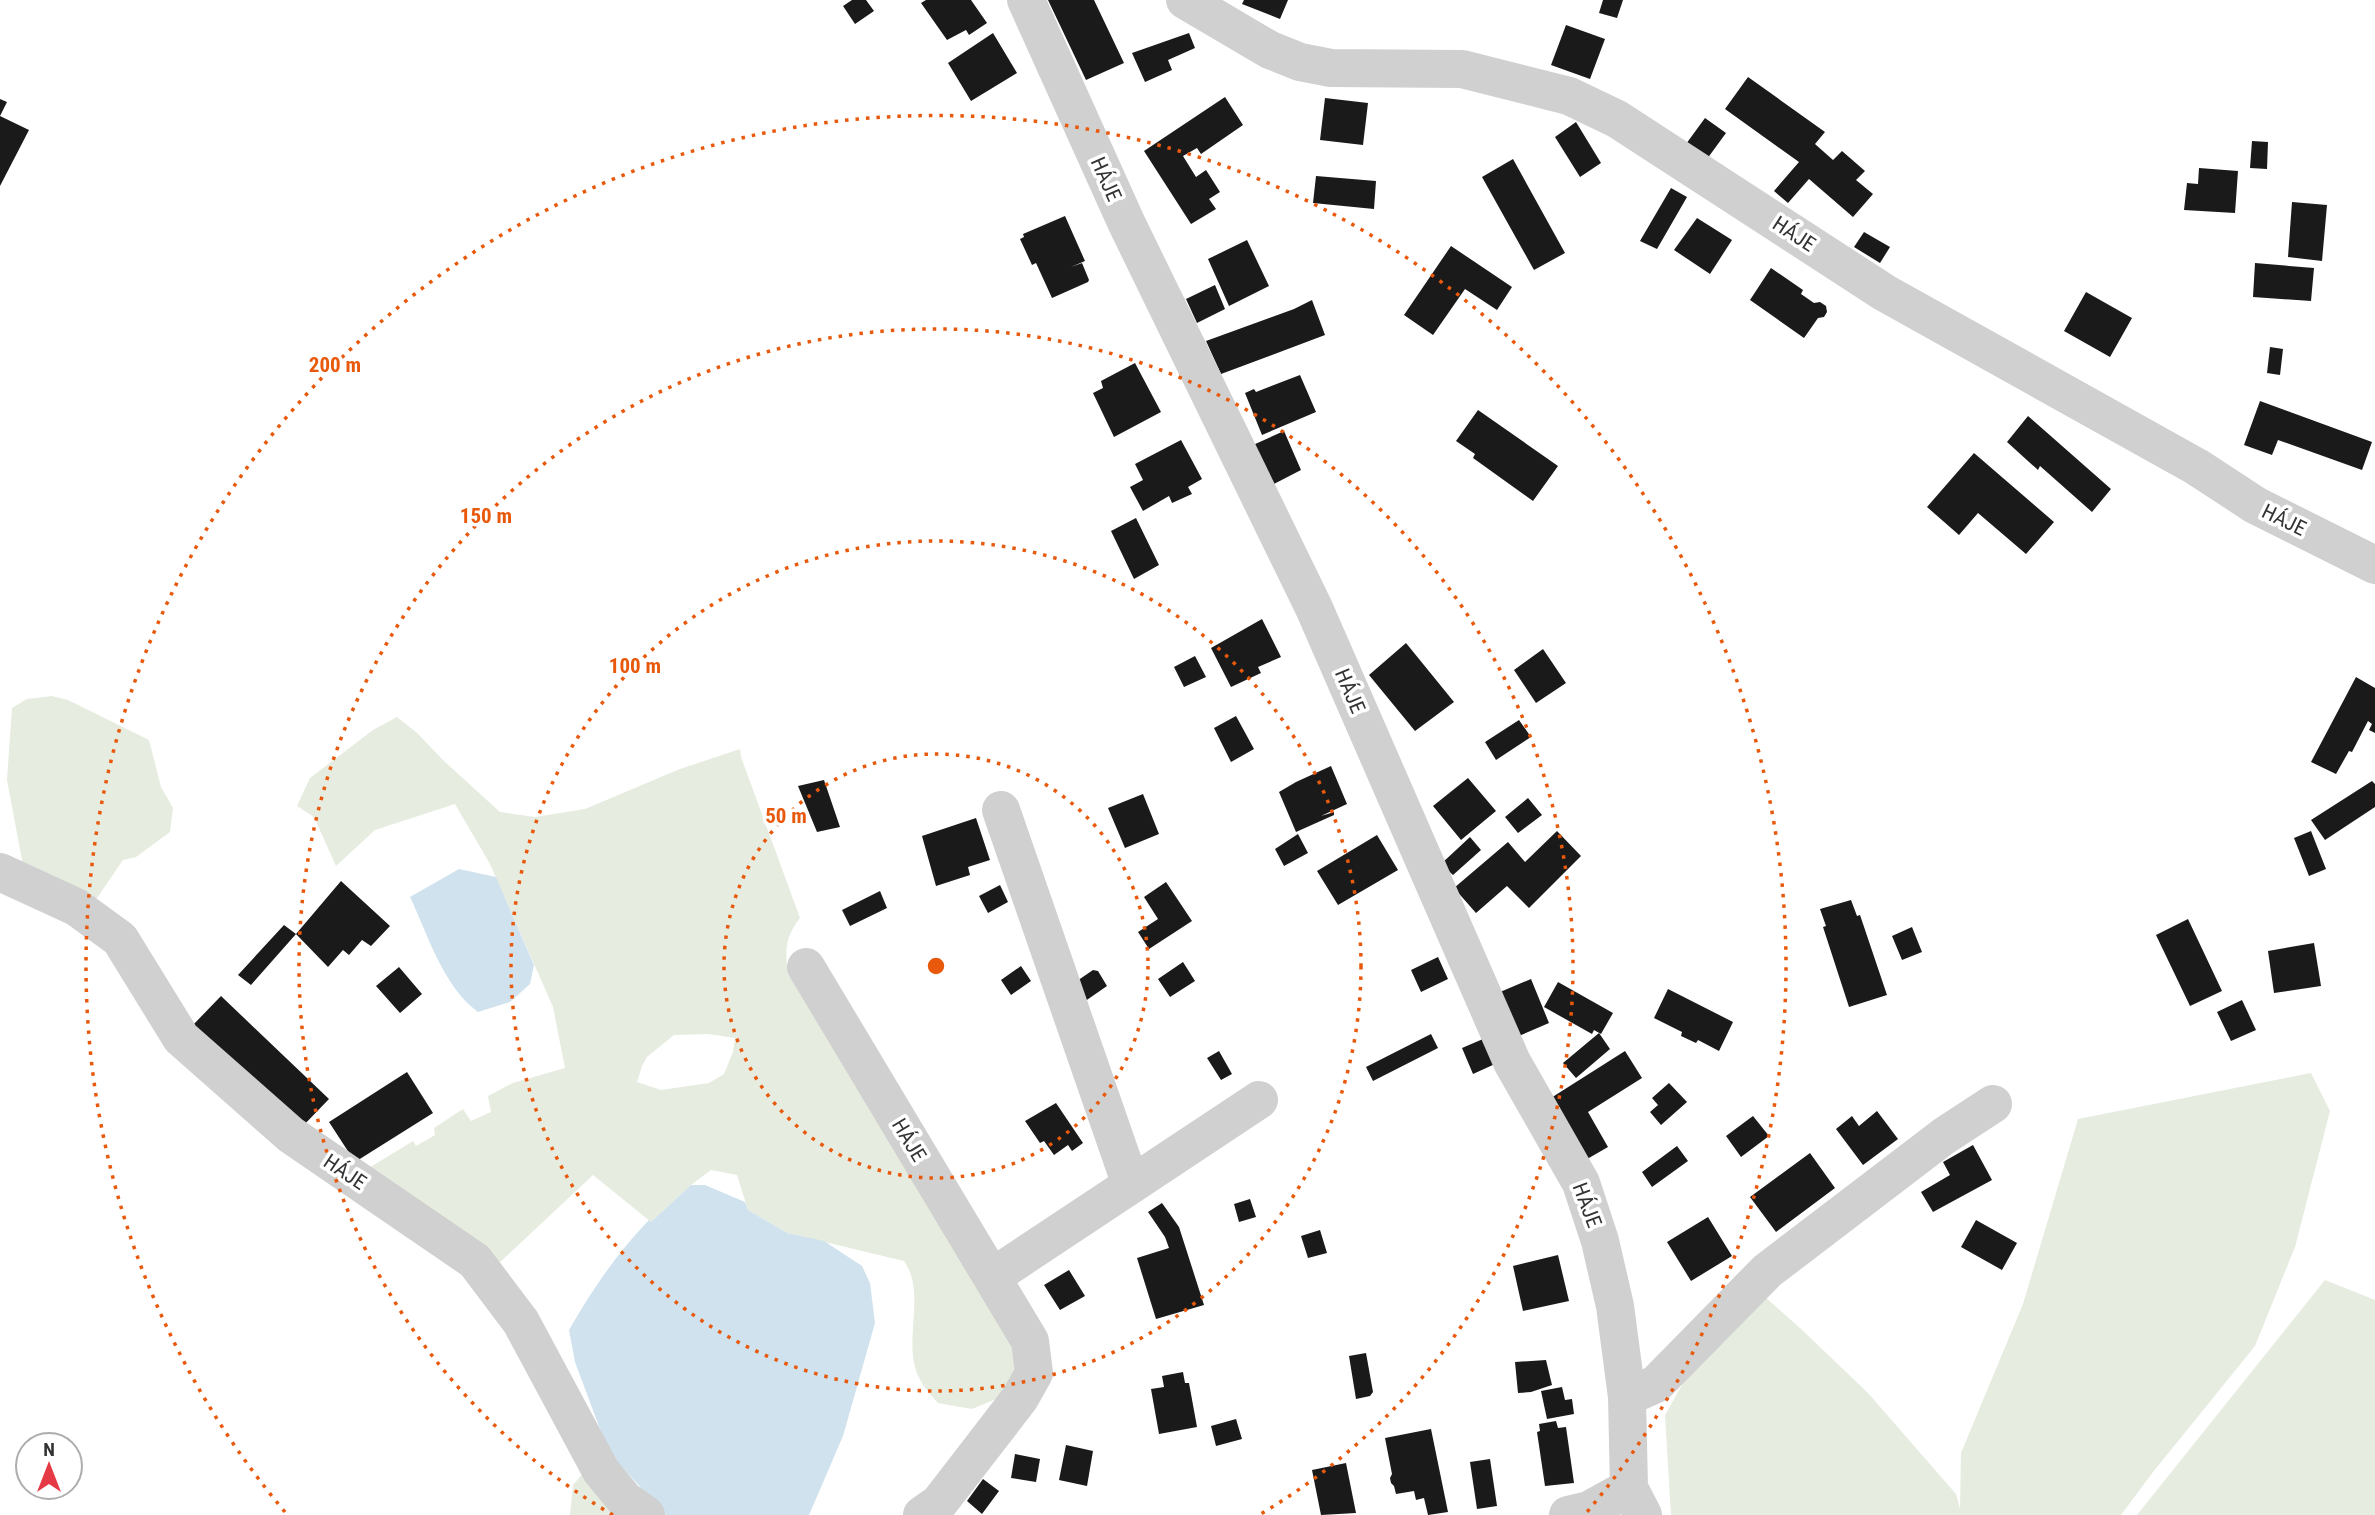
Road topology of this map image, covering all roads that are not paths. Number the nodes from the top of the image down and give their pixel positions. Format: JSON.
{"nodes":[{"id":1,"x":1026,"y":0,"type":"edge"},
{"id":2,"x":1185,"y":0,"type":"edge"},
{"id":3,"x":2375,"y":565,"type":"edge"},
{"id":4,"x":1002,"y":810,"type":"dead end"},
{"id":5,"x":0,"y":872,"type":"edge"},
{"id":6,"x":806,"y":967,"type":"dead end"},
{"id":7,"x":1259,"y":1100,"type":"dead end"},
{"id":8,"x":1993,"y":1104,"type":"dead end"},
{"id":9,"x":1132,"y":1185,"type":"junction"},
{"id":10,"x":992,"y":1277,"type":"junction"},
{"id":11,"x":1626,"y":1397,"type":"junction"},
{"id":12,"x":1636,"y":1502,"type":"edge"},
{"id":13,"x":646,"y":1515,"type":"edge"},
{"id":14,"x":922,"y":1515,"type":"edge"},
{"id":15,"x":1567,"y":1515,"type":"edge"}],
"edges":[{"from":1,"to":11,"type":"street","name":"HÁJE"},
{"from":2,"to":3,"type":"street","name":"HÁJE"},
{"from":4,"to":9,"type":"street"},
{"from":5,"to":13,"type":"street","name":"HÁJE"},
{"from":6,"to":10,"type":"street","name":"HÁJE"},
{"from":7,"to":9,"type":"street"},
{"from":8,"to":11,"type":"street"},
{"from":9,"to":10,"type":"street"},
{"from":10,"to":14,"type":"street","name":"HÁJE"},
{"from":11,"to":12,"type":"street","name":"HÁJE"},
{"from":12,"to":15,"type":"street","name":"HÁJE"}]}
